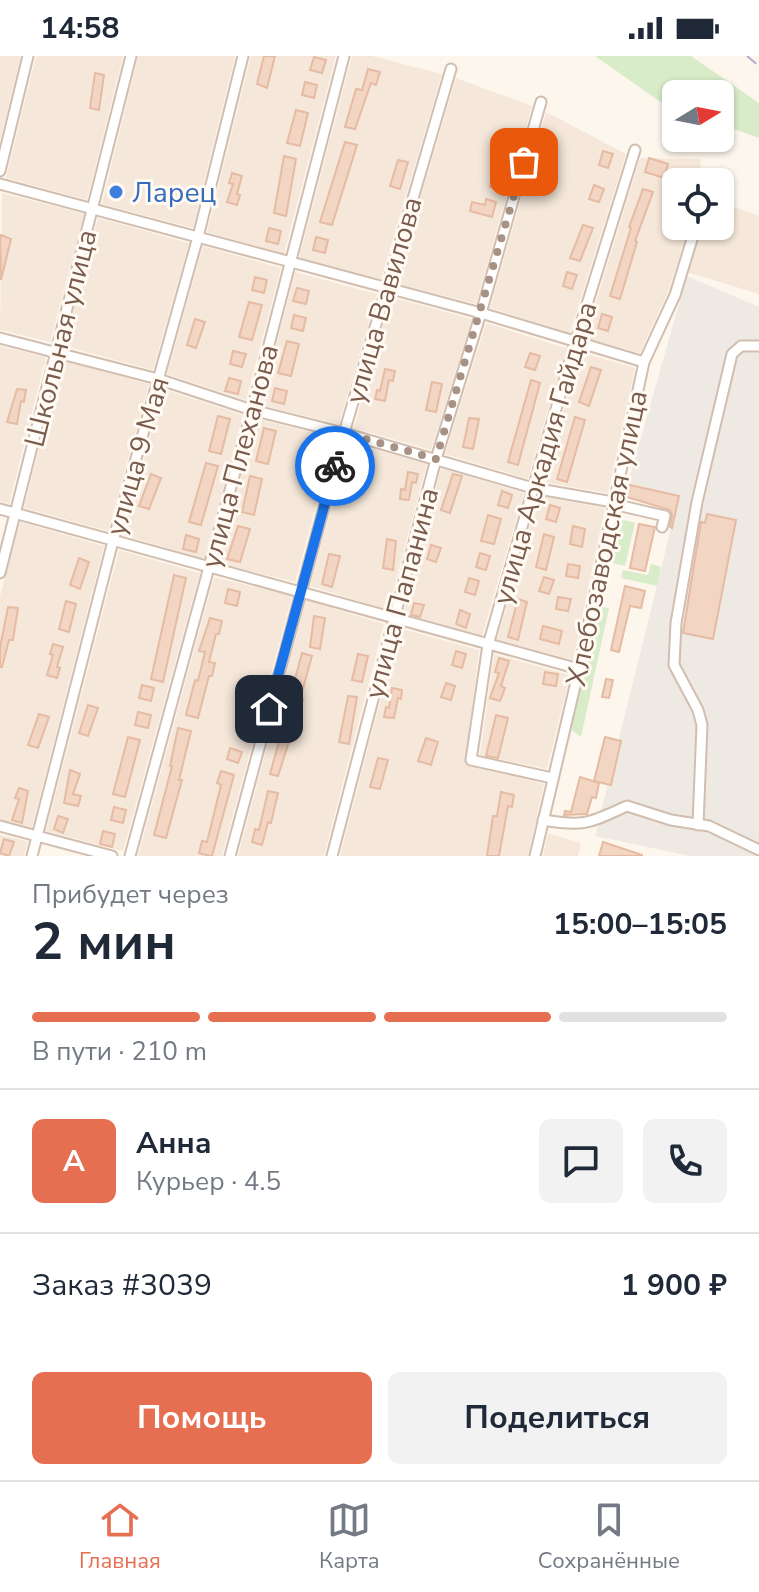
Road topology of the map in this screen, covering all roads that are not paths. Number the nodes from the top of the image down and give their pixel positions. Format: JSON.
{"nodes":[{"id":1,"x":28,"y":56,"type":"edge"},
{"id":2,"x":131,"y":56,"type":"edge"},
{"id":3,"x":243,"y":56,"type":"edge"},
{"id":4,"x":344,"y":56,"type":"edge"},
{"id":5,"x":451,"y":69,"type":"dead end"},
{"id":6,"x":541,"y":102,"type":"dead end"},
{"id":7,"x":635,"y":150,"type":"dead end"},
{"id":8,"x":0,"y":171,"type":"edge"},
{"id":9,"x":0,"y":184,"type":"edge"},
{"id":10,"x":93,"y":209,"type":"junction"},
{"id":11,"x":198,"y":237,"type":"junction"},
{"id":12,"x":692,"y":240,"type":"edge"},
{"id":13,"x":290,"y":263,"type":"junction"},
{"id":14,"x":386,"y":288,"type":"junction"},
{"id":15,"x":481,"y":313,"type":"junction"},
{"id":16,"x":0,"y":338,"type":"edge"},
{"id":17,"x":575,"y":343,"type":"junction"},
{"id":18,"x":759,"y":346,"type":"edge"},
{"id":19,"x":55,"y":351,"type":"junction"},
{"id":20,"x":644,"y":362,"type":"junction"},
{"id":21,"x":158,"y":379,"type":"junction"},
{"id":22,"x":252,"y":410,"type":"junction"},
{"id":23,"x":344,"y":433,"type":"junction"},
{"id":24,"x":436,"y":459,"type":"junction"},
{"id":25,"x":533,"y":488,"type":"junction"},
{"id":26,"x":613,"y":503,"type":"junction"},
{"id":27,"x":0,"y":509,"type":"edge"},
{"id":28,"x":15,"y":513,"type":"junction"},
{"id":29,"x":662,"y":527,"type":"dead end"},
{"id":30,"x":113,"y":541,"type":"junction"},
{"id":31,"x":209,"y":568,"type":"junction"},
{"id":32,"x":0,"y":573,"type":"edge"},
{"id":33,"x":301,"y":591,"type":"junction"},
{"id":34,"x":393,"y":619,"type":"junction"},
{"id":35,"x":488,"y":645,"type":"junction"},
{"id":36,"x":579,"y":669,"type":"junction"},
{"id":37,"x":552,"y":778,"type":"junction"},
{"id":38,"x":543,"y":820,"type":"junction"},
{"id":39,"x":698,"y":825,"type":"junction"},
{"id":40,"x":0,"y":826,"type":"edge"},
{"id":41,"x":37,"y":836,"type":"junction"},
{"id":42,"x":759,"y":850,"type":"edge"},
{"id":43,"x":32,"y":856,"type":"edge"},
{"id":44,"x":112,"y":856,"type":"edge"},
{"id":45,"x":130,"y":856,"type":"edge"},
{"id":46,"x":230,"y":856,"type":"edge"},
{"id":47,"x":332,"y":856,"type":"edge"},
{"id":48,"x":535,"y":856,"type":"edge"}],
"edges":[{"from":1,"to":8,"type":"street"},
{"from":2,"to":10,"type":"street","name":"Школьная улица"},
{"from":3,"to":11,"type":"street","name":"улица 9 Мая"},
{"from":4,"to":13,"type":"street","name":"улица Плеханова"},
{"from":5,"to":14,"type":"street","name":"улица Вавилова"},
{"from":6,"to":15,"type":"street","name":"улица Папанина"},
{"from":7,"to":17,"type":"street","name":"улица Аркадия Гайдара"},
{"from":9,"to":10,"type":"street"},
{"from":10,"to":11,"type":"street"},
{"from":10,"to":19,"type":"street","name":"Школьная улица"},
{"from":11,"to":13,"type":"street"},
{"from":11,"to":21,"type":"street","name":"улица 9 Мая"},
{"from":12,"to":20,"type":"street","name":"Хлебозаводская улица"},
{"from":13,"to":14,"type":"street"},
{"from":13,"to":22,"type":"street","name":"улица Плеханова"},
{"from":14,"to":15,"type":"street"},
{"from":14,"to":23,"type":"street","name":"улица Вавилова"},
{"from":15,"to":17,"type":"street"},
{"from":15,"to":24,"type":"street","name":"улица Папанина"},
{"from":16,"to":19,"type":"street"},
{"from":17,"to":20,"type":"street"},
{"from":17,"to":25,"type":"street","name":"улица Аркадия Гайдара"},
{"from":18,"to":39,"type":"street"},
{"from":19,"to":21,"type":"street"},
{"from":19,"to":28,"type":"street","name":"Школьная улица"},
{"from":20,"to":26,"type":"street","name":"Хлебозаводская улица"},
{"from":21,"to":22,"type":"street"},
{"from":21,"to":30,"type":"street","name":"улица 9 Мая"},
{"from":22,"to":23,"type":"street"},
{"from":22,"to":31,"type":"street","name":"улица Плеханова"},
{"from":23,"to":24,"type":"street"},
{"from":23,"to":33,"type":"street","name":"улица Вавилова"},
{"from":24,"to":25,"type":"street"},
{"from":24,"to":34,"type":"street","name":"улица Папанина"},
{"from":25,"to":26,"type":"street"},
{"from":25,"to":35,"type":"street","name":"улица Аркадия Гайдара"},
{"from":26,"to":29,"type":"street"},
{"from":26,"to":36,"type":"street","name":"Хлебозаводская улица"},
{"from":27,"to":28,"type":"street"},
{"from":28,"to":30,"type":"street"},
{"from":28,"to":32,"type":"street","name":"Школьная улица"},
{"from":30,"to":31,"type":"street"},
{"from":30,"to":41,"type":"street","name":"улица 9 Мая"},
{"from":31,"to":33,"type":"street"},
{"from":31,"to":45,"type":"street","name":"улица Плеханова"},
{"from":33,"to":34,"type":"street"},
{"from":33,"to":46,"type":"street","name":"улица Вавилова"},
{"from":34,"to":35,"type":"street"},
{"from":34,"to":47,"type":"street","name":"улица Папанина"},
{"from":35,"to":36,"type":"street"},
{"from":35,"to":37,"type":"street","name":"улица Аркадия Гайдара"},
{"from":36,"to":37,"type":"street","name":"Хлебозаводская улица"},
{"from":37,"to":38,"type":"street","name":"Хлебозаводская улица"},
{"from":38,"to":39,"type":"street"},
{"from":38,"to":48,"type":"street","name":"Хлебозаводская улица"},
{"from":39,"to":42,"type":"street"},
{"from":40,"to":41,"type":"street"},
{"from":41,"to":43,"type":"street","name":"улица 9 Мая"},
{"from":41,"to":44,"type":"street"}]}
